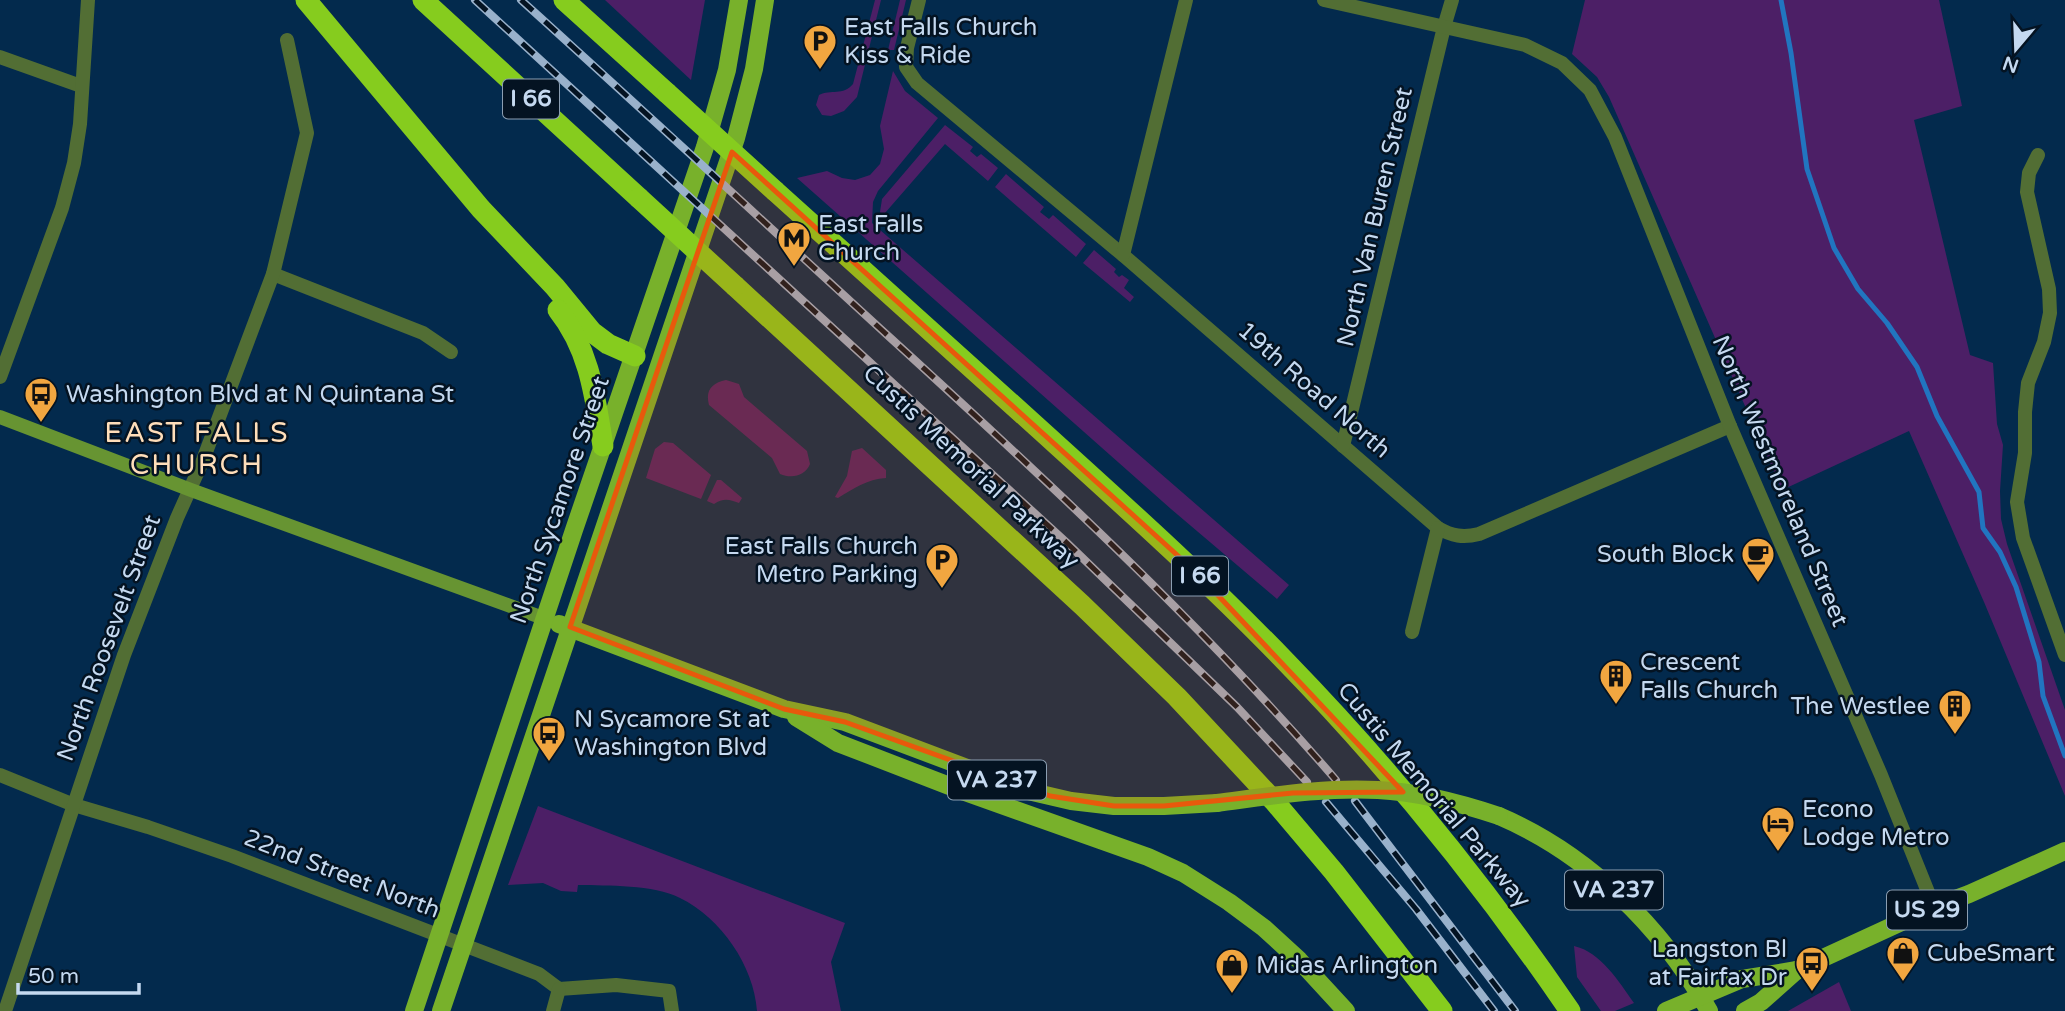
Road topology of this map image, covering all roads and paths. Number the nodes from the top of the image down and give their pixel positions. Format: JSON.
{"nodes":[{"id":1,"x":88,"y":0,"type":"edge"},
{"id":2,"x":306,"y":0,"type":"edge"},
{"id":3,"x":423,"y":0,"type":"edge"},
{"id":4,"x":564,"y":0,"type":"edge"},
{"id":5,"x":738,"y":0,"type":"edge"},
{"id":6,"x":765,"y":0,"type":"edge"},
{"id":7,"x":919,"y":0,"type":"edge"},
{"id":8,"x":1186,"y":0,"type":"edge"},
{"id":9,"x":1324,"y":0,"type":"edge"},
{"id":10,"x":1452,"y":0,"type":"edge"},
{"id":11,"x":1444,"y":27,"type":"junction"},
{"id":12,"x":287,"y":40,"type":"dead end"},
{"id":13,"x":0,"y":57,"type":"edge"},
{"id":14,"x":81,"y":86,"type":"junction"},
{"id":15,"x":2038,"y":155,"type":"dead end"},
{"id":16,"x":511,"y":242,"type":"junction"},
{"id":17,"x":1123,"y":255,"type":"junction"},
{"id":18,"x":273,"y":274,"type":"junction"},
{"id":19,"x":451,"y":352,"type":"dead end"},
{"id":20,"x":635,"y":356,"type":"junction"},
{"id":21,"x":658,"y":368,"type":"junction"},
{"id":22,"x":0,"y":377,"type":"edge"},
{"id":23,"x":0,"y":417,"type":"edge"},
{"id":24,"x":1730,"y":426,"type":"junction"},
{"id":25,"x":603,"y":446,"type":"junction"},
{"id":26,"x":1343,"y":446,"type":"junction"},
{"id":27,"x":191,"y":490,"type":"junction"},
{"id":28,"x":1438,"y":528,"type":"junction"},
{"id":29,"x":546,"y":619,"type":"junction"},
{"id":30,"x":570,"y":627,"type":"junction"},
{"id":31,"x":1412,"y":632,"type":"dead end"},
{"id":32,"x":2065,"y":654,"type":"edge"},
{"id":33,"x":784,"y":709,"type":"junction"},
{"id":34,"x":0,"y":775,"type":"edge"},
{"id":35,"x":74,"y":805,"type":"junction"},
{"id":36,"x":2062,"y":853,"type":"edge"},
{"id":37,"x":1934,"y":907,"type":"junction"},
{"id":38,"x":438,"y":936,"type":"junction"},
{"id":39,"x":463,"y":945,"type":"junction"},
{"id":40,"x":1797,"y":970,"type":"junction"},
{"id":41,"x":559,"y":989,"type":"junction"},
{"id":42,"x":1705,"y":1003,"type":"edge"},
{"id":43,"x":5,"y":1011,"type":"edge"},
{"id":44,"x":414,"y":1011,"type":"edge"},
{"id":45,"x":441,"y":1011,"type":"edge"},
{"id":46,"x":553,"y":1011,"type":"edge"},
{"id":47,"x":672,"y":1011,"type":"edge"},
{"id":48,"x":1346,"y":1011,"type":"edge"},
{"id":49,"x":1442,"y":1011,"type":"edge"},
{"id":50,"x":1570,"y":1011,"type":"edge"},
{"id":51,"x":1665,"y":1011,"type":"edge"},
{"id":52,"x":1745,"y":1011,"type":"edge"}],
"edges":[{"from":1,"to":14,"type":"street"},
{"from":2,"to":16,"type":"highway"},
{"from":3,"to":49,"type":"highway","name":"Custis Memorial Parkway","number":"I 66","bridge":true},
{"from":4,"to":50,"type":"highway","name":"Custis Memorial Parkway","number":"I 66","bridge":true},
{"from":5,"to":20,"type":"main road","name":"North Sycamore Street"},
{"from":6,"to":21,"type":"main road","name":"North Sycamore Street"},
{"from":7,"to":17,"type":"street","name":"19th Road North"},
{"from":8,"to":17,"type":"street"},
{"from":9,"to":11,"type":"street","name":"North Westmoreland Street"},
{"from":10,"to":11,"type":"street","name":"North Van Buren Street"},
{"from":11,"to":24,"type":"street","name":"North Westmoreland Street"},
{"from":11,"to":26,"type":"street","name":"North Van Buren Street"},
{"from":12,"to":18,"type":"street","name":"North Roosevelt Street"},
{"from":13,"to":14,"type":"street"},
{"from":14,"to":22,"type":"street"},
{"from":15,"to":32,"type":"street"},
{"from":16,"to":20,"type":"highway"},
{"from":16,"to":25,"type":"highway"},
{"from":17,"to":26,"type":"street","name":"19th Road North"},
{"from":18,"to":19,"type":"street"},
{"from":18,"to":27,"type":"street","name":"North Roosevelt Street"},
{"from":20,"to":21,"type":"main road"},
{"from":20,"to":25,"type":"main road","name":"North Sycamore Street"},
{"from":21,"to":30,"type":"main road","name":"North Sycamore Street"},
{"from":23,"to":27,"type":"main road","number":"VA 237"},
{"from":24,"to":28,"type":"street","name":"19th Road North"},
{"from":24,"to":37,"type":"street","name":"North Westmoreland Street"},
{"from":25,"to":29,"type":"main road","name":"North Sycamore Street"},
{"from":26,"to":28,"type":"street","name":"19th Road North"},
{"from":27,"to":29,"type":"main road","number":"VA 237"},
{"from":27,"to":35,"type":"street","name":"North Roosevelt Street"},
{"from":28,"to":31,"type":"street"},
{"from":29,"to":30,"type":"main road","number":"VA 237"},
{"from":29,"to":38,"type":"main road","name":"North Sycamore Street"},
{"from":30,"to":33,"type":"main road","number":"VA 237"},
{"from":30,"to":39,"type":"main road","name":"North Sycamore Street"},
{"from":33,"to":42,"type":"main road","number":"VA 237","bridge":true},
{"from":33,"to":48,"type":"main road","number":"VA 237"},
{"from":34,"to":35,"type":"street","name":"22nd Street North"},
{"from":35,"to":38,"type":"street","name":"22nd Street North"},
{"from":35,"to":43,"type":"street","name":"North Roosevelt Street"},
{"from":36,"to":37,"type":"main road","number":"US 29"},
{"from":37,"to":40,"type":"main road","number":"US 29"},
{"from":38,"to":39,"type":"street","name":"22nd Street North"},
{"from":38,"to":44,"type":"main road","name":"North Sycamore Street"},
{"from":39,"to":41,"type":"street","name":"22nd Street North"},
{"from":39,"to":45,"type":"main road","name":"North Sycamore Street"},
{"from":40,"to":42,"type":"main road","number":"US 29"},
{"from":40,"to":52,"type":"main road","number":"US 29"},
{"from":41,"to":46,"type":"street"},
{"from":41,"to":47,"type":"street"},
{"from":42,"to":51,"type":"main road","number":"US 29"}]}
